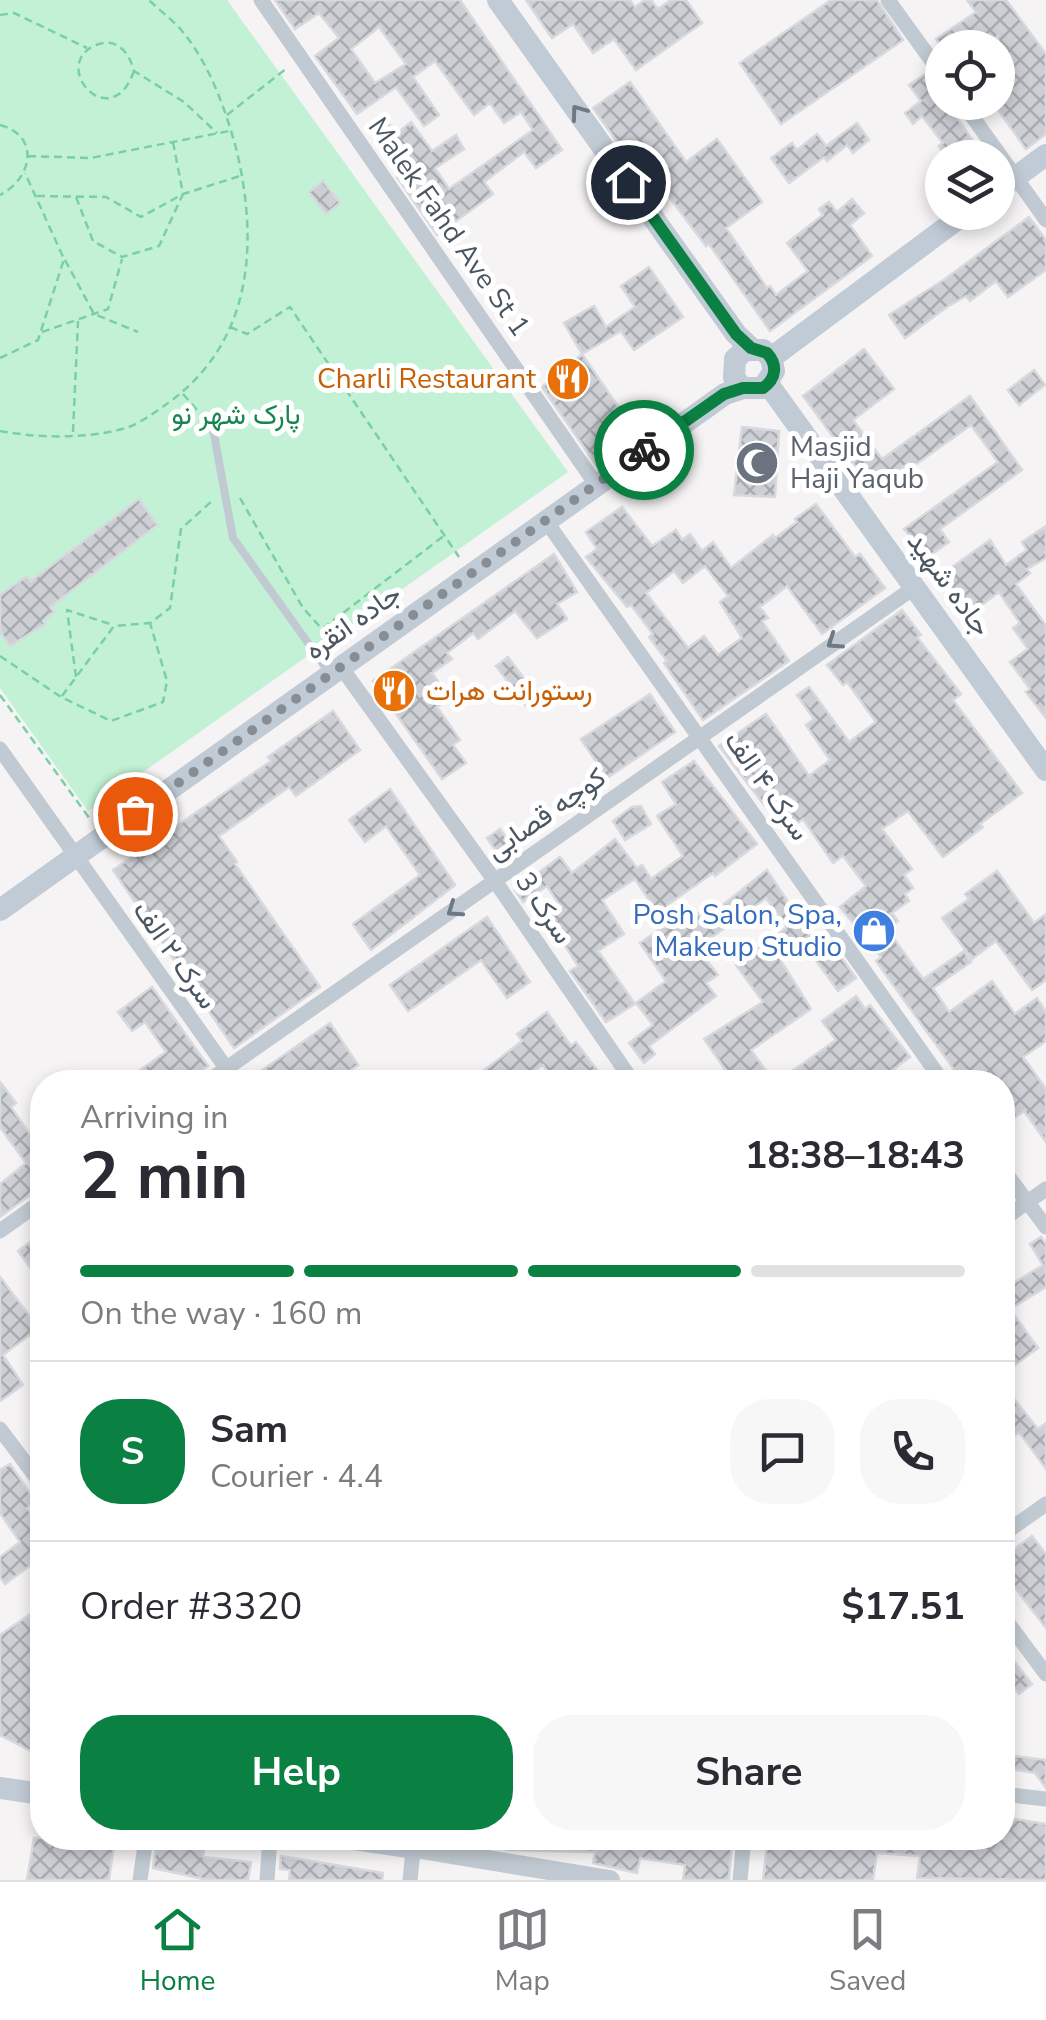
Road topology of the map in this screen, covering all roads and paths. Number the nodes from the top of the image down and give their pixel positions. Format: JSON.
{"nodes":[{"id":1,"x":148,"y":0,"type":"edge"},
{"id":2,"x":261,"y":0,"type":"edge"},
{"id":3,"x":498,"y":0,"type":"edge"},
{"id":4,"x":888,"y":0,"type":"edge"},
{"id":5,"x":0,"y":14,"type":"edge"},
{"id":6,"x":88,"y":48,"type":"junction"},
{"id":7,"x":925,"y":51,"type":"edge"},
{"id":8,"x":301,"y":57,"type":"junction"},
{"id":9,"x":134,"y":71,"type":"junction"},
{"id":10,"x":225,"y":116,"type":"junction"},
{"id":11,"x":0,"y":124,"type":"edge"},
{"id":12,"x":231,"y":130,"type":"junction"},
{"id":13,"x":216,"y":133,"type":"junction"},
{"id":14,"x":173,"y":142,"type":"junction"},
{"id":15,"x":1046,"y":155,"type":"edge"},
{"id":16,"x":28,"y":156,"type":"junction"},
{"id":17,"x":25,"y":173,"type":"junction"},
{"id":18,"x":242,"y":175,"type":"junction"},
{"id":19,"x":1015,"y":177,"type":"edge"},
{"id":20,"x":1015,"y":191,"type":"edge"},
{"id":21,"x":183,"y":194,"type":"junction"},
{"id":22,"x":0,"y":195,"type":"edge"},
{"id":23,"x":36,"y":196,"type":"junction"},
{"id":24,"x":76,"y":196,"type":"junction"},
{"id":25,"x":1046,"y":220,"type":"edge"},
{"id":26,"x":937,"y":230,"type":"edge"},
{"id":27,"x":122,"y":257,"type":"junction"},
{"id":28,"x":64,"y":259,"type":"junction"},
{"id":29,"x":94,"y":314,"type":"junction"},
{"id":30,"x":78,"y":319,"type":"junction"},
{"id":31,"x":230,"y":327,"type":"junction"},
{"id":32,"x":40,"y":332,"type":"junction"},
{"id":33,"x":138,"y":332,"type":"dead end"},
{"id":34,"x":753,"y":346,"type":"junction"},
{"id":35,"x":0,"y":358,"type":"edge"},
{"id":36,"x":768,"y":384,"type":"junction"},
{"id":37,"x":743,"y":388,"type":"junction"},
{"id":38,"x":182,"y":393,"type":"junction"},
{"id":39,"x":213,"y":429,"type":"joint"},
{"id":40,"x":0,"y":431,"type":"edge"},
{"id":41,"x":72,"y":435,"type":"junction"},
{"id":42,"x":595,"y":483,"type":"junction"},
{"id":43,"x":224,"y":490,"type":"junction"},
{"id":44,"x":546,"y":520,"type":"junction"},
{"id":45,"x":444,"y":535,"type":"junction"},
{"id":46,"x":471,"y":574,"type":"junction"},
{"id":47,"x":914,"y":587,"type":"junction"},
{"id":48,"x":150,"y":623,"type":"junction"},
{"id":49,"x":114,"y":626,"type":"junction"},
{"id":50,"x":0,"y":656,"type":"edge"},
{"id":51,"x":336,"y":671,"type":"junction"},
{"id":52,"x":76,"y":677,"type":"junction"},
{"id":53,"x":0,"y":695,"type":"edge"},
{"id":54,"x":61,"y":697,"type":"junction"},
{"id":55,"x":700,"y":734,"type":"junction"},
{"id":56,"x":0,"y":749,"type":"edge"},
{"id":57,"x":1046,"y":770,"type":"edge"},
{"id":58,"x":102,"y":837,"type":"junction"},
{"id":59,"x":74,"y":856,"type":"junction"},
{"id":60,"x":495,"y":881,"type":"junction"},
{"id":61,"x":0,"y":910,"type":"edge"},
{"id":62,"x":227,"y":1070,"type":"edge"},
{"id":63,"x":239,"y":1070,"type":"edge"},
{"id":64,"x":625,"y":1070,"type":"edge"},
{"id":65,"x":935,"y":1070,"type":"edge"},
{"id":66,"x":1015,"y":1186,"type":"edge"},
{"id":67,"x":1046,"y":1189,"type":"edge"},
{"id":68,"x":1026,"y":1202,"type":"junction"},
{"id":69,"x":30,"y":1210,"type":"edge"},
{"id":70,"x":1015,"y":1210,"type":"edge"},
{"id":71,"x":1046,"y":1226,"type":"edge"},
{"id":72,"x":0,"y":1231,"type":"edge"},
{"id":73,"x":0,"y":1429,"type":"edge"},
{"id":74,"x":30,"y":1469,"type":"edge"},
{"id":75,"x":1046,"y":1504,"type":"edge"},
{"id":76,"x":1015,"y":1526,"type":"edge"},
{"id":77,"x":1015,"y":1632,"type":"edge"},
{"id":78,"x":1046,"y":1674,"type":"edge"},
{"id":79,"x":0,"y":1788,"type":"edge"},
{"id":80,"x":30,"y":1792,"type":"edge"},
{"id":81,"x":1015,"y":1795,"type":"edge"},
{"id":82,"x":1046,"y":1799,"type":"edge"},
{"id":83,"x":144,"y":1850,"type":"edge"},
{"id":84,"x":269,"y":1850,"type":"edge"},
{"id":85,"x":413,"y":1850,"type":"edge"},
{"id":86,"x":448,"y":1850,"type":"edge"},
{"id":87,"x":743,"y":1850,"type":"edge"},
{"id":88,"x":584,"y":1878,"type":"edge"},
{"id":89,"x":140,"y":1880,"type":"edge"},
{"id":90,"x":267,"y":1880,"type":"edge"},
{"id":91,"x":410,"y":1880,"type":"edge"},
{"id":92,"x":610,"y":1880,"type":"edge"},
{"id":93,"x":740,"y":1880,"type":"edge"}],
"edges":[{"from":1,"to":10,"type":"path"},
{"from":2,"to":8,"type":"street","name":"Malek Fahd Ave St 1"},
{"from":34,"to":3,"type":"main road","one_way":true},
{"from":4,"to":7,"type":"street"},
{"from":5,"to":6,"type":"path"},
{"from":6,"to":9,"type":"path"},
{"from":6,"to":9,"type":"path"},
{"from":8,"to":10,"type":"path"},
{"from":8,"to":42,"type":"street","name":"Malek Fahd Ave St 1"},
{"from":9,"to":13,"type":"path"},
{"from":10,"to":12,"type":"path"},
{"from":11,"to":16,"type":"path"},
{"from":12,"to":13,"type":"path"},
{"from":12,"to":18,"type":"path"},
{"from":13,"to":14,"type":"path"},
{"from":14,"to":16,"type":"path"},
{"from":14,"to":21,"type":"path"},
{"from":15,"to":19,"type":"main road"},
{"from":16,"to":17,"type":"path"},
{"from":17,"to":22,"type":"path"},
{"from":17,"to":23,"type":"path"},
{"from":18,"to":21,"type":"path"},
{"from":18,"to":31,"type":"path"},
{"from":20,"to":25,"type":"street"},
{"from":21,"to":24,"type":"path"},
{"from":21,"to":27,"type":"path"},
{"from":23,"to":24,"type":"path"},
{"from":23,"to":28,"type":"path"},
{"from":24,"to":27,"type":"path"},
{"from":26,"to":34,"type":"main road"},
{"from":27,"to":29,"type":"path"},
{"from":28,"to":29,"type":"path"},
{"from":28,"to":32,"type":"path"},
{"from":29,"to":30,"type":"path"},
{"from":29,"to":33,"type":"path"},
{"from":30,"to":32,"type":"path"},
{"from":30,"to":41,"type":"path"},
{"from":31,"to":38,"type":"path"},
{"from":31,"to":45,"type":"path"},
{"from":32,"to":35,"type":"path"},
{"from":34,"to":36,"type":"main road"},
{"from":34,"to":37,"type":"main road"},
{"from":36,"to":37,"type":"main road"},
{"from":36,"to":47,"type":"main road","name":"جاده شهید"},
{"from":37,"to":42,"type":"main road","name":"جاده انقره"},
{"from":38,"to":39,"type":"path"},
{"from":38,"to":41,"type":"path"},
{"from":39,"to":43,"type":"lane"},
{"from":40,"to":41,"type":"path"},
{"from":42,"to":44,"type":"main road","name":"جاده انقره"},
{"from":43,"to":45,"type":"path"},
{"from":43,"to":48,"type":"path"},
{"from":43,"to":51,"type":"lane"},
{"from":44,"to":46,"type":"main road","name":"جاده انقره"},
{"from":44,"to":55,"type":"street","name":"سرک ۴ الف"},
{"from":45,"to":46,"type":"path"},
{"from":46,"to":51,"type":"main road","name":"جاده انقره"},
{"from":47,"to":55,"type":"street","name":"کوچه قصابی","one_way":true},
{"from":47,"to":57,"type":"main road","name":"جاده شهید"},
{"from":48,"to":49,"type":"path"},
{"from":48,"to":54,"type":"path"},
{"from":49,"to":52,"type":"path"},
{"from":49,"to":52,"type":"path"},
{"from":50,"to":54,"type":"path"},
{"from":51,"to":58,"type":"main road","name":"جاده انقره"},
{"from":51,"to":60,"type":"street","name":"سرک 3"},
{"from":52,"to":54,"type":"path"},
{"from":53,"to":58,"type":"path"},
{"from":55,"to":60,"type":"street","name":"کوچه قصابی"},
{"from":55,"to":65,"type":"street","name":"سرک ۴ الف"},
{"from":56,"to":59,"type":"street","name":"سرک ۲ الف"},
{"from":58,"to":59,"type":"main road","name":"جاده انقره"},
{"from":59,"to":61,"type":"main road","name":"جاده انقره"},
{"from":59,"to":62,"type":"street","name":"سرک ۲ الف"},
{"from":60,"to":63,"type":"street","name":"کوچه قصابی","one_way":true},
{"from":60,"to":64,"type":"street","name":"سرک 3"},
{"from":66,"to":68,"type":"street"},
{"from":67,"to":68,"type":"street"},
{"from":68,"to":70,"type":"street"},
{"from":68,"to":71,"type":"street"},
{"from":69,"to":72,"type":"street"},
{"from":73,"to":74,"type":"street"},
{"from":75,"to":76,"type":"street"},
{"from":77,"to":78,"type":"street"},
{"from":79,"to":80,"type":"main road"},
{"from":81,"to":82,"type":"street"},
{"from":83,"to":89,"type":"street"},
{"from":84,"to":90,"type":"street"},
{"from":85,"to":91,"type":"street"},
{"from":86,"to":88,"type":"street"},
{"from":87,"to":93,"type":"street"},
{"from":88,"to":92,"type":"street"}]}
